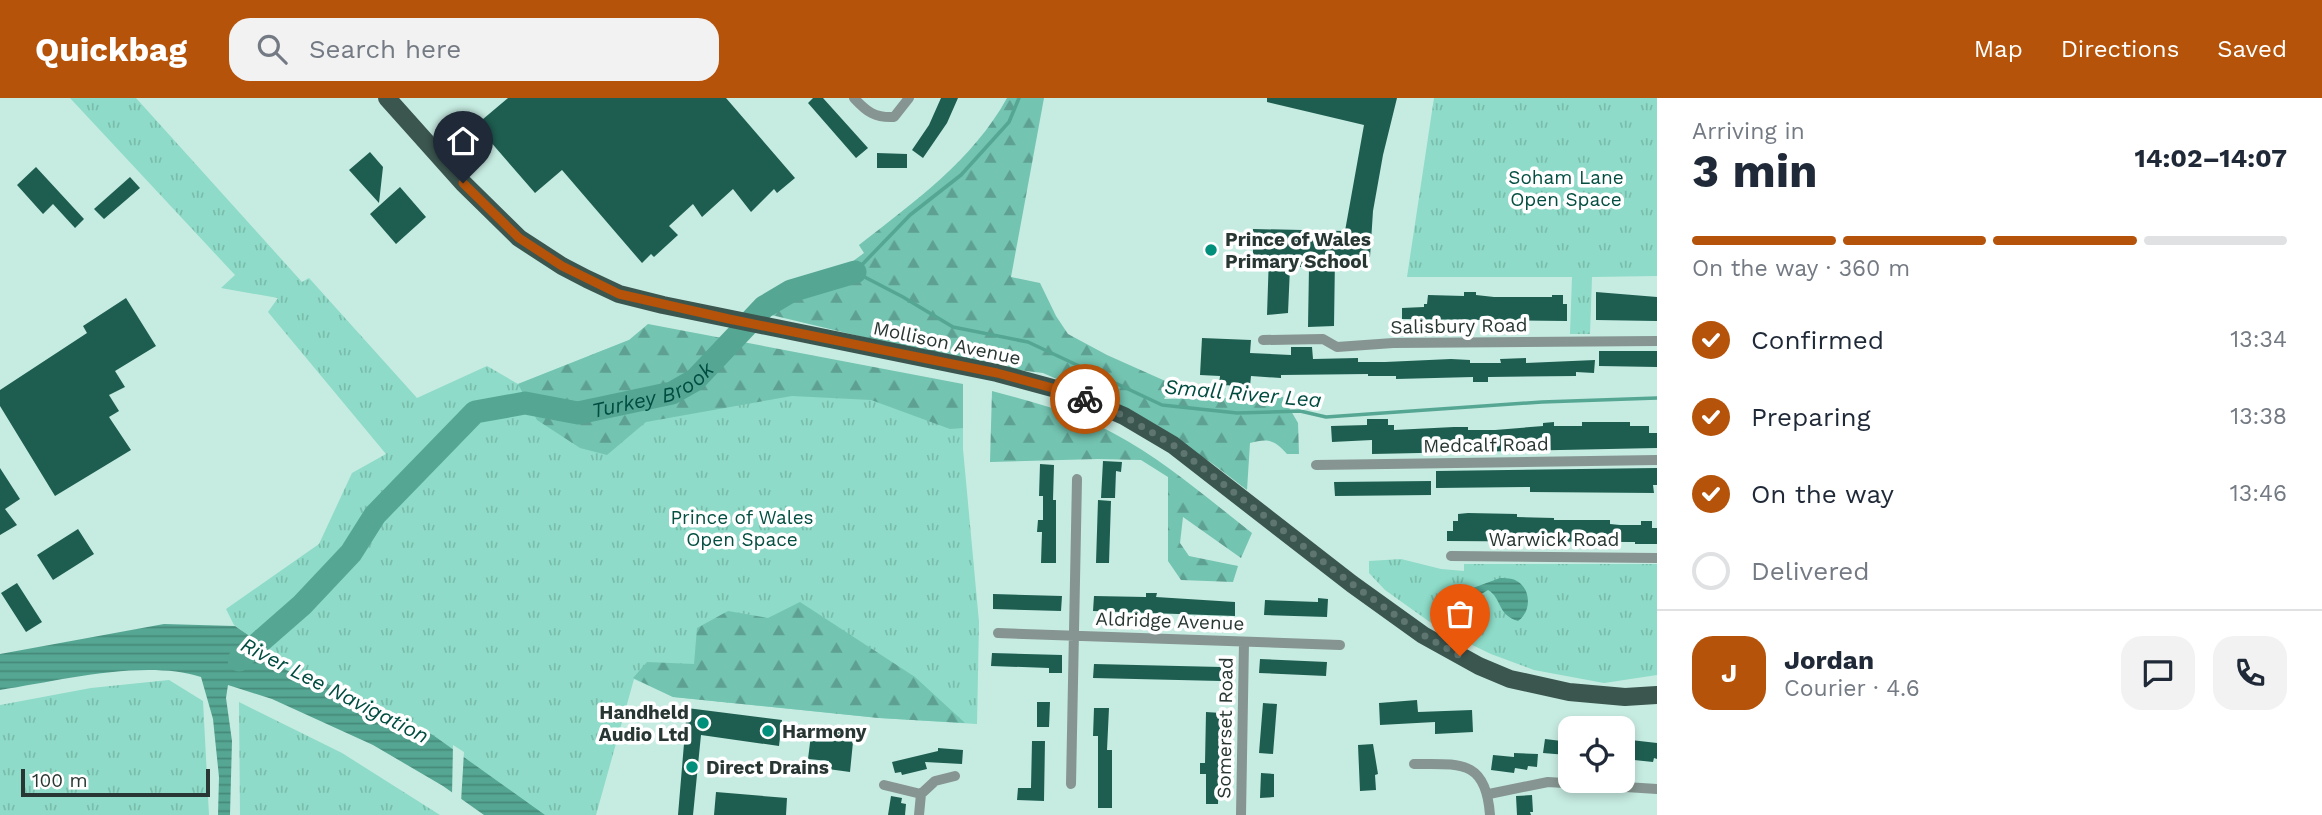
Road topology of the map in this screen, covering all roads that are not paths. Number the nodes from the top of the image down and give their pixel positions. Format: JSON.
{"nodes":[{"id":1,"x":387,"y":98,"type":"edge"},
{"id":2,"x":854,"y":98,"type":"edge"},
{"id":3,"x":909,"y":98,"type":"edge"},
{"id":4,"x":1263,"y":340,"type":"dead end"},
{"id":5,"x":1657,"y":341,"type":"edge"},
{"id":6,"x":1657,"y":460,"type":"edge"},
{"id":7,"x":1316,"y":465,"type":"dead end"},
{"id":8,"x":1077,"y":479,"type":"dead end"},
{"id":9,"x":1451,"y":556,"type":"dead end"},
{"id":10,"x":1657,"y":558,"type":"edge"},
{"id":11,"x":998,"y":633,"type":"dead end"},
{"id":12,"x":1074,"y":634,"type":"junction"},
{"id":13,"x":1244,"y":642,"type":"junction"},
{"id":14,"x":1340,"y":645,"type":"dead end"},
{"id":15,"x":1657,"y":695,"type":"edge"},
{"id":16,"x":1414,"y":764,"type":"dead end"},
{"id":17,"x":955,"y":776,"type":"dead end"},
{"id":18,"x":1071,"y":784,"type":"dead end"},
{"id":19,"x":884,"y":785,"type":"dead end"},
{"id":20,"x":1657,"y":789,"type":"edge"},
{"id":21,"x":921,"y":794,"type":"junction"},
{"id":22,"x":1489,"y":794,"type":"junction"},
{"id":23,"x":919,"y":815,"type":"edge"},
{"id":24,"x":1241,"y":815,"type":"edge"},
{"id":25,"x":1490,"y":815,"type":"edge"}],
"edges":[{"from":1,"to":15,"type":"main road","name":"Mollison Avenue"},
{"from":2,"to":3,"type":"street"},
{"from":4,"to":5,"type":"street","name":"Salisbury Road"},
{"from":6,"to":7,"type":"street","name":"Medcalf Road"},
{"from":8,"to":12,"type":"street"},
{"from":9,"to":10,"type":"street","name":"Warwick Road"},
{"from":11,"to":12,"type":"street","name":"Aldridge Avenue"},
{"from":12,"to":13,"type":"street","name":"Aldridge Avenue"},
{"from":12,"to":18,"type":"street"},
{"from":13,"to":14,"type":"street","name":"Aldridge Avenue"},
{"from":13,"to":24,"type":"street","name":"Somerset Road"},
{"from":16,"to":22,"type":"street"},
{"from":17,"to":21,"type":"street"},
{"from":19,"to":21,"type":"street"},
{"from":20,"to":22,"type":"street"},
{"from":21,"to":23,"type":"street"},
{"from":22,"to":25,"type":"street"}]}
